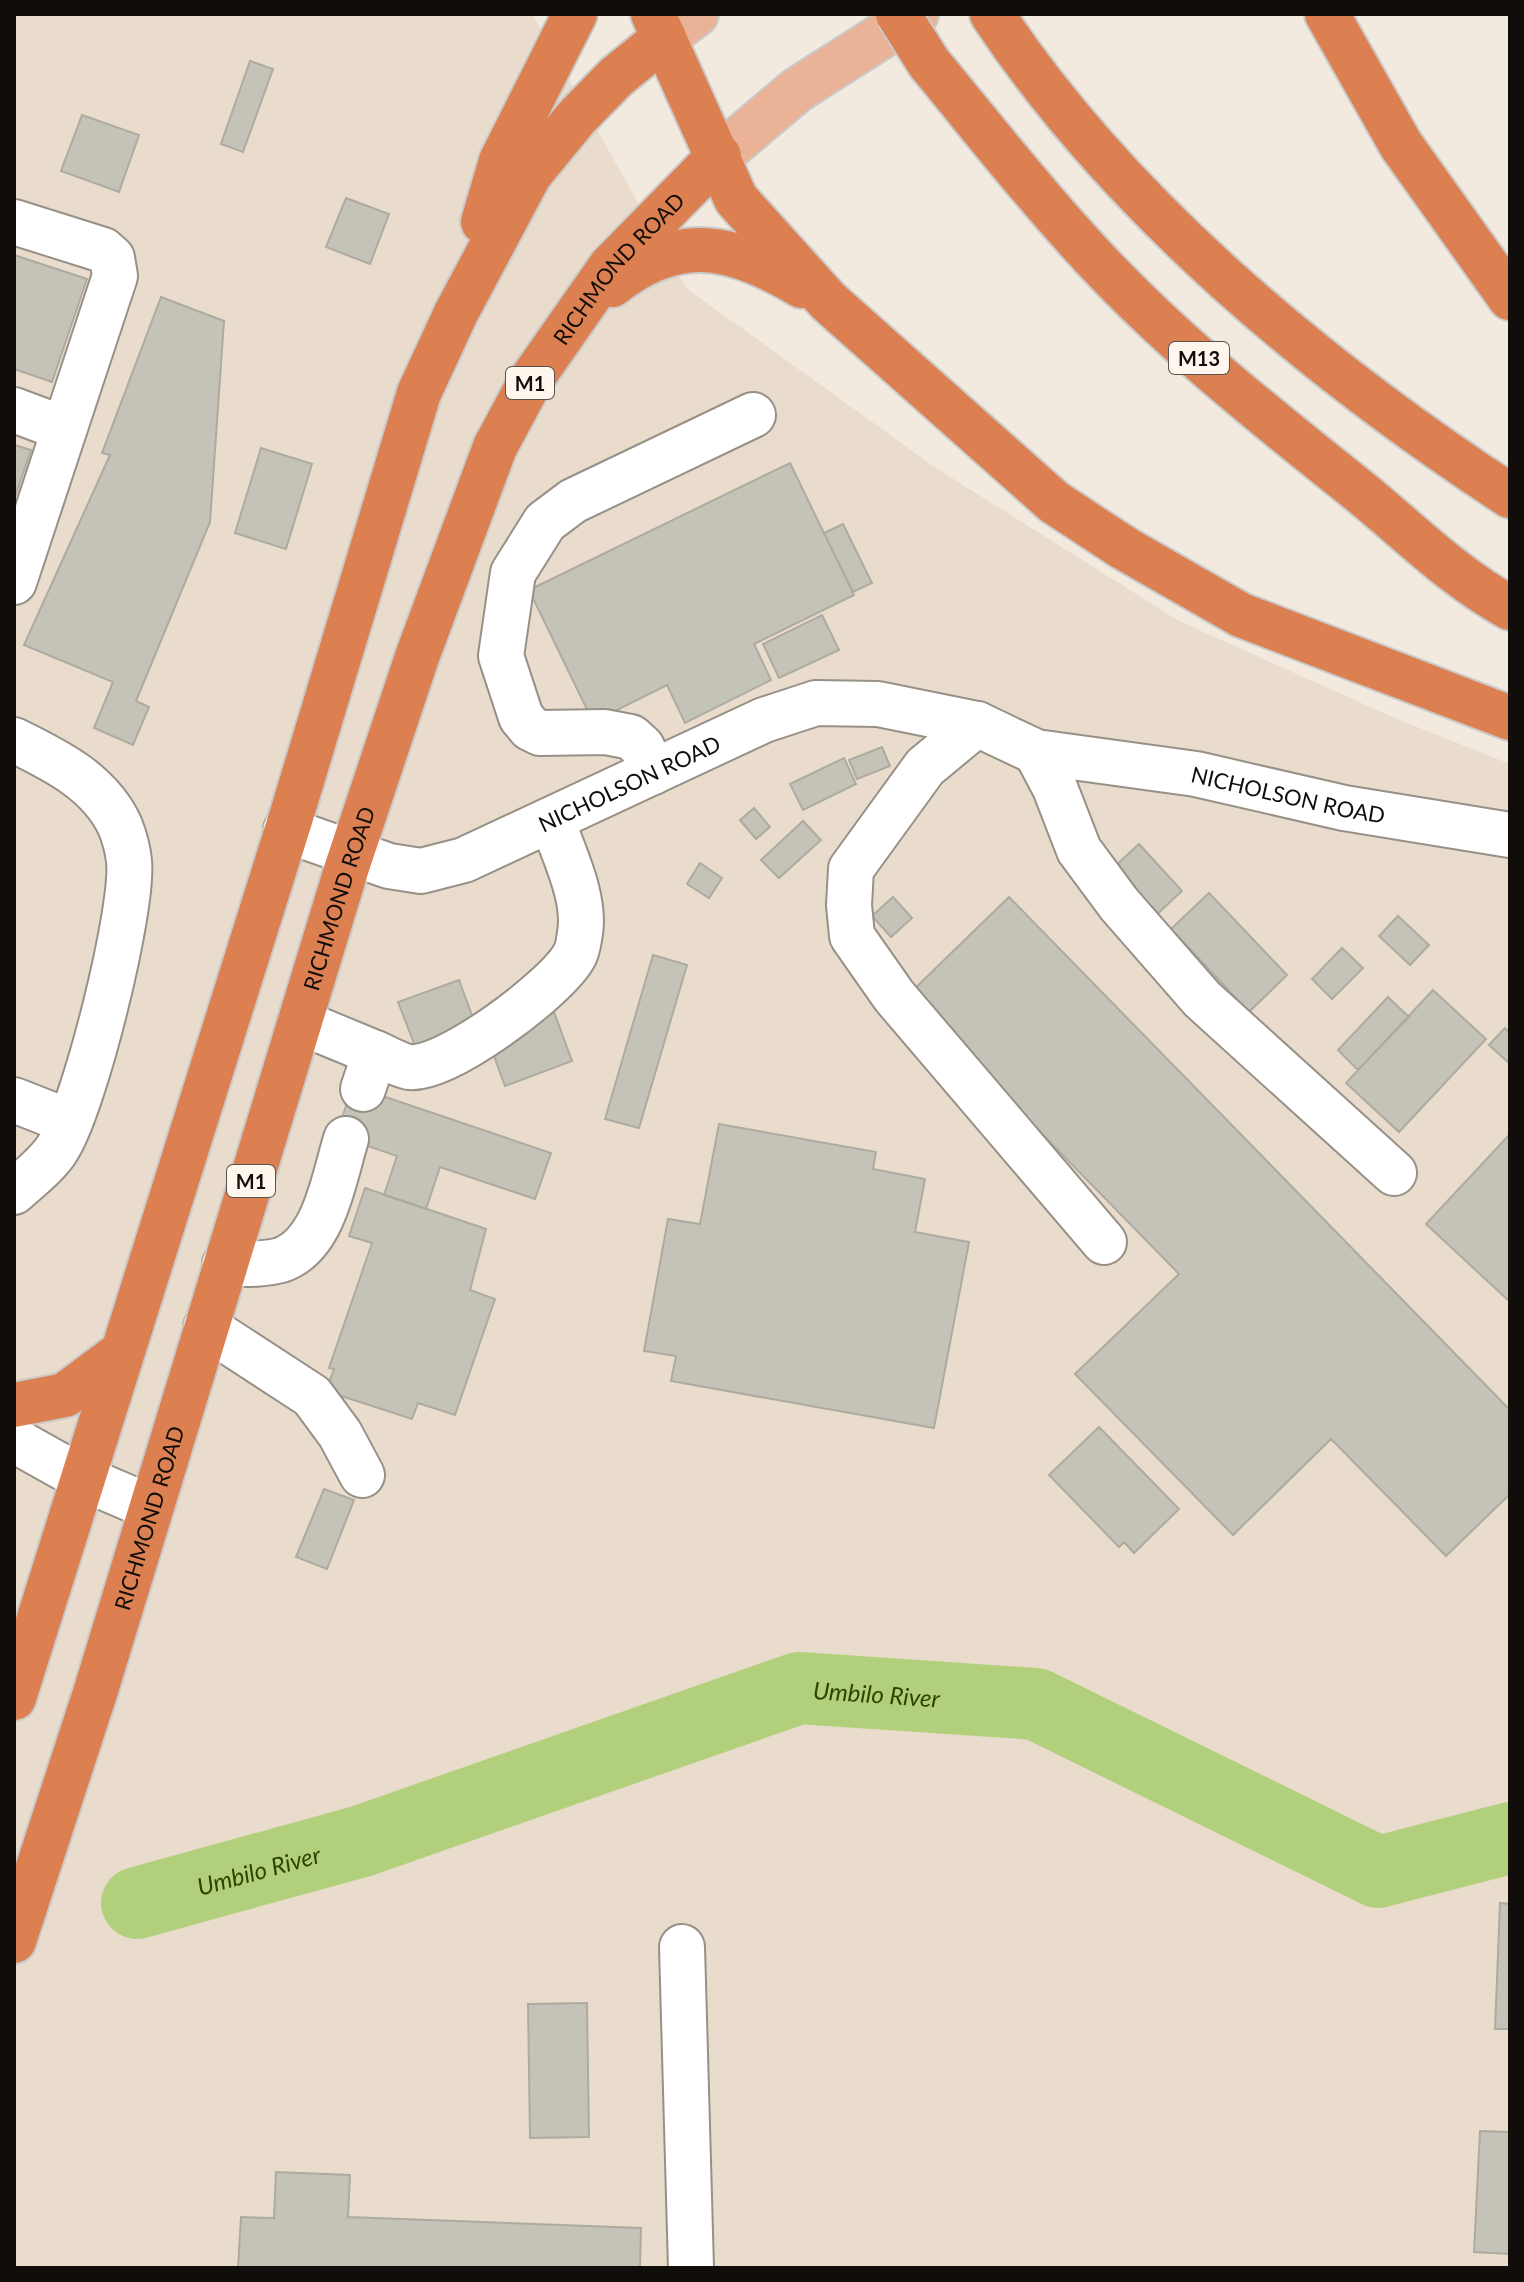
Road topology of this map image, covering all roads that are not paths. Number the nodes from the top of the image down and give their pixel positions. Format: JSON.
{"nodes":[{"id":1,"x":575,"y":14,"type":"edge"},
{"id":2,"x":898,"y":14,"type":"edge"},
{"id":3,"x":916,"y":14,"type":"edge"},
{"id":4,"x":671,"y":22,"type":"edge"},
{"id":5,"x":1339,"y":26,"type":"edge"},
{"id":6,"x":1001,"y":28,"type":"edge"},
{"id":7,"x":719,"y":156,"type":"junction"},
{"id":8,"x":14,"y":222,"type":"edge"},
{"id":9,"x":1510,"y":298,"type":"edge"},
{"id":10,"x":828,"y":301,"type":"junction"},
{"id":11,"x":456,"y":313,"type":"junction"},
{"id":12,"x":575,"y":314,"type":"junction"},
{"id":13,"x":14,"y":410,"type":"edge"},
{"id":14,"x":753,"y":415,"type":"dead end"},
{"id":15,"x":62,"y":428,"type":"junction"},
{"id":16,"x":1510,"y":496,"type":"edge"},
{"id":17,"x":14,"y":582,"type":"edge"},
{"id":18,"x":1510,"y":608,"type":"edge"},
{"id":19,"x":1510,"y":718,"type":"edge"},
{"id":20,"x":977,"y":724,"type":"junction"},
{"id":21,"x":14,"y":740,"type":"edge"},
{"id":22,"x":1036,"y":752,"type":"junction"},
{"id":23,"x":653,"y":772,"type":"junction"},
{"id":24,"x":552,"y":820,"type":"junction"},
{"id":25,"x":286,"y":830,"type":"junction"},
{"id":26,"x":1510,"y":835,"type":"edge"},
{"id":27,"x":351,"y":855,"type":"junction"},
{"id":28,"x":300,"y":1022,"type":"junction"},
{"id":29,"x":14,"y":1100,"type":"edge"},
{"id":30,"x":70,"y":1122,"type":"junction"},
{"id":31,"x":346,"y":1139,"type":"dead end"},
{"id":32,"x":1394,"y":1173,"type":"dead end"},
{"id":33,"x":14,"y":1192,"type":"edge"},
{"id":34,"x":1104,"y":1242,"type":"dead end"},
{"id":35,"x":225,"y":1264,"type":"junction"},
{"id":36,"x":206,"y":1327,"type":"junction"},
{"id":37,"x":120,"y":1354,"type":"junction"},
{"id":38,"x":14,"y":1405,"type":"edge"},
{"id":39,"x":14,"y":1440,"type":"edge"},
{"id":40,"x":362,"y":1475,"type":"dead end"},
{"id":41,"x":82,"y":1478,"type":"junction"},
{"id":42,"x":150,"y":1507,"type":"junction"},
{"id":43,"x":14,"y":1698,"type":"edge"},
{"id":44,"x":14,"y":1941,"type":"edge"},
{"id":45,"x":682,"y":1947,"type":"dead end"},
{"id":46,"x":691,"y":2268,"type":"edge"}],
"edges":[{"from":1,"to":11,"type":"highway"},
{"from":2,"to":18,"type":"highway","number":"M13","bridge":true},
{"from":3,"to":7,"type":"main road","name":"RICHMOND ROAD","number":"M1"},
{"from":4,"to":7,"type":"highway"},
{"from":4,"to":11,"type":"highway"},
{"from":5,"to":9,"type":"highway"},
{"from":6,"to":16,"type":"highway"},
{"from":7,"to":10,"type":"highway"},
{"from":7,"to":12,"type":"highway","name":"RICHMOND ROAD","number":"M1"},
{"from":8,"to":15,"type":"street"},
{"from":10,"to":12,"type":"highway"},
{"from":10,"to":19,"type":"highway"},
{"from":11,"to":25,"type":"highway"},
{"from":12,"to":27,"type":"highway","name":"RICHMOND ROAD","number":"M1"},
{"from":13,"to":15,"type":"street"},
{"from":14,"to":23,"type":"street"},
{"from":15,"to":17,"type":"street"},
{"from":20,"to":22,"type":"street","name":"NICHOLSON ROAD"},
{"from":20,"to":23,"type":"street","name":"NICHOLSON ROAD"},
{"from":20,"to":34,"type":"street"},
{"from":21,"to":30,"type":"street"},
{"from":22,"to":26,"type":"street","name":"NICHOLSON ROAD"},
{"from":22,"to":32,"type":"street"},
{"from":23,"to":24,"type":"street","name":"NICHOLSON ROAD"},
{"from":24,"to":27,"type":"street","name":"NICHOLSON ROAD"},
{"from":24,"to":28,"type":"street"},
{"from":25,"to":27,"type":"street","name":"NICHOLSON ROAD"},
{"from":25,"to":37,"type":"highway"},
{"from":27,"to":28,"type":"highway","name":"RICHMOND ROAD","number":"M1"},
{"from":28,"to":35,"type":"highway","name":"RICHMOND ROAD","number":"M1"},
{"from":29,"to":30,"type":"street"},
{"from":30,"to":33,"type":"street"},
{"from":31,"to":35,"type":"street"},
{"from":35,"to":36,"type":"highway","name":"RICHMOND ROAD","number":"M1"},
{"from":36,"to":40,"type":"street"},
{"from":36,"to":42,"type":"highway","name":"RICHMOND ROAD","number":"M1"},
{"from":37,"to":38,"type":"highway"},
{"from":37,"to":41,"type":"highway"},
{"from":39,"to":41,"type":"street"},
{"from":41,"to":42,"type":"street"},
{"from":41,"to":43,"type":"highway"},
{"from":42,"to":44,"type":"highway","name":"RICHMOND ROAD","number":"M1"},
{"from":45,"to":46,"type":"street"}]}
